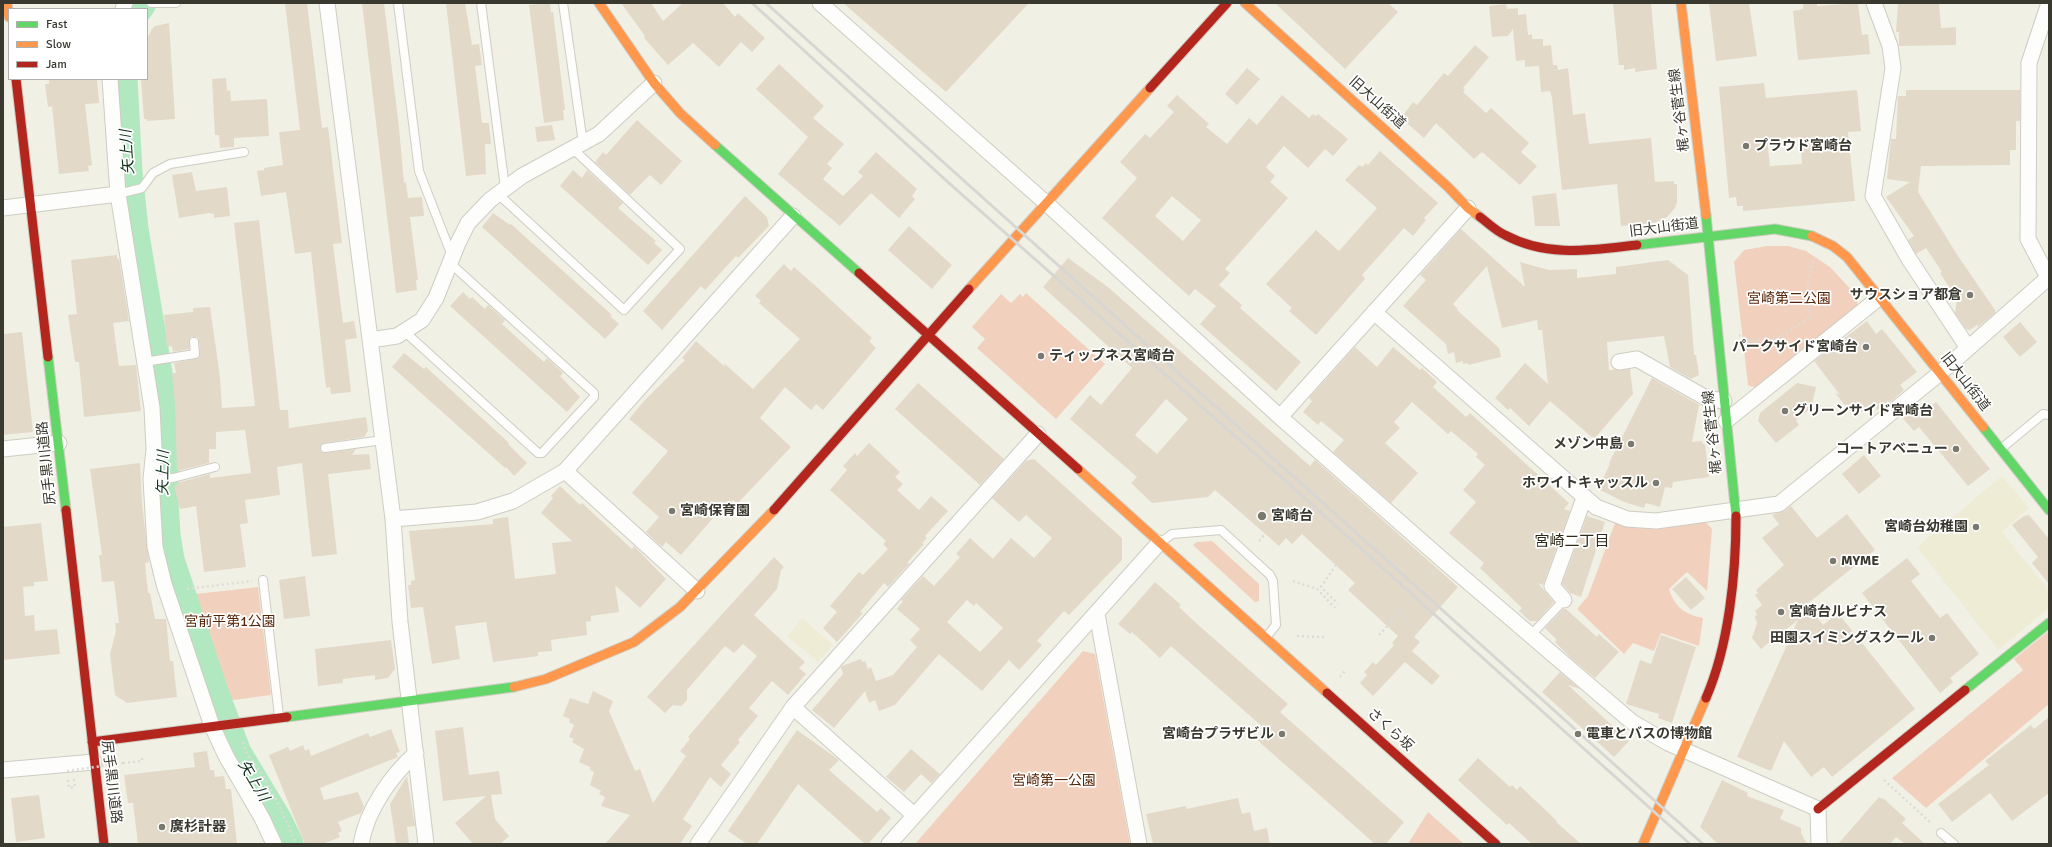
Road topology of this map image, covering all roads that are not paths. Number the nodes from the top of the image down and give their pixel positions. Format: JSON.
{"nodes":[{"id":1,"x":151,"y":3,"type":"edge"},
{"id":2,"x":176,"y":3,"type":"edge"},
{"id":3,"x":327,"y":3,"type":"edge"},
{"id":4,"x":398,"y":3,"type":"edge"},
{"id":5,"x":481,"y":3,"type":"edge"},
{"id":6,"x":563,"y":3,"type":"edge"},
{"id":7,"x":599,"y":3,"type":"edge"},
{"id":8,"x":1227,"y":3,"type":"edge"},
{"id":9,"x":1245,"y":3,"type":"edge"},
{"id":10,"x":1681,"y":3,"type":"edge"},
{"id":11,"x":1874,"y":3,"type":"edge"},
{"id":12,"x":2049,"y":3,"type":"edge"},
{"id":13,"x":822,"y":4,"type":"edge"},
{"id":14,"x":16,"y":80,"type":"edge"},
{"id":15,"x":110,"y":80,"type":"edge"},
{"id":16,"x":654,"y":83,"type":"junction"},
{"id":17,"x":578,"y":146,"type":"junction"},
{"id":18,"x":244,"y":152,"type":"dead end"},
{"id":19,"x":501,"y":191,"type":"junction"},
{"id":20,"x":118,"y":194,"type":"junction"},
{"id":21,"x":1046,"y":203,"type":"junction"},
{"id":22,"x":30,"y":205,"type":"junction"},
{"id":23,"x":3,"y":208,"type":"edge"},
{"id":24,"x":1468,"y":208,"type":"junction"},
{"id":25,"x":793,"y":216,"type":"junction"},
{"id":26,"x":1708,"y":237,"type":"junction"},
{"id":27,"x":451,"y":259,"type":"junction"},
{"id":28,"x":2049,"y":278,"type":"edge"},
{"id":29,"x":1880,"y":297,"type":"junction"},
{"id":30,"x":1374,"y":312,"type":"junction"},
{"id":31,"x":404,"y":331,"type":"junction"},
{"id":32,"x":927,"y":335,"type":"junction"},
{"id":33,"x":370,"y":340,"type":"junction"},
{"id":34,"x":194,"y":342,"type":"dead end"},
{"id":35,"x":1968,"y":348,"type":"junction"},
{"id":36,"x":144,"y":362,"type":"junction"},
{"id":37,"x":1619,"y":362,"type":"dead end"},
{"id":38,"x":1940,"y":373,"type":"junction"},
{"id":39,"x":1724,"y":401,"type":"junction"},
{"id":40,"x":2049,"y":415,"type":"edge"},
{"id":41,"x":1280,"y":417,"type":"junction"},
{"id":42,"x":1726,"y":421,"type":"junction"},
{"id":43,"x":1038,"y":434,"type":"junction"},
{"id":44,"x":383,"y":440,"type":"junction"},
{"id":45,"x":59,"y":443,"type":"junction"},
{"id":46,"x":325,"y":448,"type":"dead end"},
{"id":47,"x":3,"y":450,"type":"edge"},
{"id":48,"x":2000,"y":450,"type":"junction"},
{"id":49,"x":215,"y":467,"type":"dead end"},
{"id":50,"x":564,"y":471,"type":"junction"},
{"id":51,"x":151,"y":479,"type":"junction"},
{"id":52,"x":1584,"y":498,"type":"junction"},
{"id":53,"x":2049,"y":510,"type":"edge"},
{"id":54,"x":1736,"y":511,"type":"junction"},
{"id":55,"x":393,"y":519,"type":"junction"},
{"id":56,"x":1160,"y":543,"type":"junction"},
{"id":57,"x":263,"y":580,"type":"road end"},
{"id":58,"x":697,"y":591,"type":"junction"},
{"id":59,"x":1564,"y":600,"type":"joint"},
{"id":60,"x":1097,"y":614,"type":"junction"},
{"id":61,"x":2049,"y":623,"type":"edge"},
{"id":62,"x":1530,"y":636,"type":"junction"},
{"id":63,"x":1265,"y":638,"type":"junction"},
{"id":64,"x":409,"y":701,"type":"junction"},
{"id":65,"x":794,"y":707,"type":"junction"},
{"id":66,"x":280,"y":717,"type":"junction"},
{"id":67,"x":212,"y":726,"type":"junction"},
{"id":68,"x":92,"y":742,"type":"junction"},
{"id":69,"x":1685,"y":750,"type":"junction"},
{"id":70,"x":416,"y":753,"type":"junction"},
{"id":71,"x":94,"y":762,"type":"junction"},
{"id":72,"x":3,"y":770,"type":"edge"},
{"id":73,"x":1818,"y":809,"type":"junction"},
{"id":74,"x":914,"y":815,"type":"junction"},
{"id":75,"x":1941,"y":833,"type":"road end"},
{"id":76,"x":1492,"y":843,"type":"edge"},
{"id":77,"x":104,"y":844,"type":"edge"},
{"id":78,"x":274,"y":844,"type":"edge"},
{"id":79,"x":361,"y":844,"type":"edge"},
{"id":80,"x":426,"y":844,"type":"edge"},
{"id":81,"x":698,"y":844,"type":"edge"},
{"id":82,"x":889,"y":844,"type":"edge"},
{"id":83,"x":1139,"y":844,"type":"edge"},
{"id":84,"x":1642,"y":844,"type":"edge"},
{"id":85,"x":1819,"y":844,"type":"edge"},
{"id":86,"x":1954,"y":844,"type":"edge"}],
"edges":[{"from":1,"to":2,"type":"lane"},
{"from":3,"to":33,"type":"street"},
{"from":4,"to":27,"type":"lane"},
{"from":5,"to":19,"type":"lane"},
{"from":6,"to":17,"type":"lane"},
{"from":7,"to":16,"type":"street","name":"さくら坂"},
{"from":8,"to":21,"type":"street"},
{"from":9,"to":24,"type":"street","name":"旧大山街道"},
{"from":10,"to":26,"type":"street","name":"梶ヶ谷菅生線"},
{"from":11,"to":35,"type":"street"},
{"from":12,"to":28,"type":"street"},
{"from":13,"to":21,"type":"street"},
{"from":14,"to":22,"type":"street","name":"尻手黒川道路"},
{"from":15,"to":20,"type":"street"},
{"from":16,"to":17,"type":"street"},
{"from":16,"to":25,"type":"street","name":"さくら坂"},
{"from":17,"to":19,"type":"street"},
{"from":17,"to":19,"type":"lane"},
{"from":18,"to":20,"type":"lane"},
{"from":19,"to":27,"type":"street"},
{"from":20,"to":22,"type":"street"},
{"from":20,"to":36,"type":"street"},
{"from":21,"to":32,"type":"street"},
{"from":21,"to":41,"type":"street"},
{"from":22,"to":23,"type":"street"},
{"from":22,"to":45,"type":"street","name":"尻手黒川道路"},
{"from":24,"to":26,"type":"street","name":"旧大山街道"},
{"from":24,"to":30,"type":"street"},
{"from":25,"to":32,"type":"street","name":"さくら坂"},
{"from":25,"to":50,"type":"street"},
{"from":26,"to":29,"type":"street","name":"旧大山街道"},
{"from":26,"to":39,"type":"street","name":"梶ヶ谷菅生線"},
{"from":27,"to":31,"type":"street"},
{"from":27,"to":31,"type":"lane"},
{"from":28,"to":35,"type":"street"},
{"from":29,"to":38,"type":"street","name":"旧大山街道"},
{"from":29,"to":42,"type":"street"},
{"from":30,"to":41,"type":"street"},
{"from":30,"to":52,"type":"street"},
{"from":31,"to":33,"type":"street"},
{"from":32,"to":43,"type":"street","name":"さくら坂"},
{"from":32,"to":58,"type":"street"},
{"from":33,"to":44,"type":"street"},
{"from":34,"to":36,"type":"lane"},
{"from":35,"to":38,"type":"street"},
{"from":36,"to":51,"type":"street"},
{"from":37,"to":39,"type":"street"},
{"from":38,"to":48,"type":"street","name":"旧大山街道"},
{"from":38,"to":54,"type":"street"},
{"from":39,"to":42,"type":"street","name":"梶ヶ谷菅生線"},
{"from":40,"to":48,"type":"lane"},
{"from":41,"to":62,"type":"street"},
{"from":42,"to":54,"type":"street","name":"梶ヶ谷菅生線"},
{"from":43,"to":56,"type":"street","name":"さくら坂"},
{"from":43,"to":65,"type":"street"},
{"from":44,"to":46,"type":"lane"},
{"from":44,"to":55,"type":"street"},
{"from":45,"to":47,"type":"street"},
{"from":45,"to":68,"type":"street","name":"尻手黒川道路"},
{"from":48,"to":53,"type":"street","name":"旧大山街道"},
{"from":49,"to":51,"type":"lane"},
{"from":50,"to":55,"type":"street"},
{"from":50,"to":58,"type":"street"},
{"from":51,"to":67,"type":"street"},
{"from":52,"to":54,"type":"street"},
{"from":52,"to":59,"type":"street"},
{"from":54,"to":69,"type":"street","name":"梶ヶ谷菅生線"},
{"from":55,"to":64,"type":"street"},
{"from":56,"to":60,"type":"street"},
{"from":56,"to":63,"type":"street","name":"さくら坂"},
{"from":56,"to":63,"type":"lane"},
{"from":57,"to":66,"type":"lane"},
{"from":58,"to":64,"type":"street"},
{"from":59,"to":62,"type":"lane"},
{"from":60,"to":74,"type":"street"},
{"from":60,"to":83,"type":"street"},
{"from":61,"to":73,"type":"street"},
{"from":62,"to":69,"type":"street"},
{"from":63,"to":76,"type":"street","name":"さくら坂"},
{"from":64,"to":66,"type":"street"},
{"from":64,"to":70,"type":"street"},
{"from":65,"to":74,"type":"street"},
{"from":65,"to":81,"type":"street"},
{"from":66,"to":67,"type":"street"},
{"from":67,"to":68,"type":"street"},
{"from":67,"to":78,"type":"street"},
{"from":68,"to":71,"type":"street","name":"尻手黒川道路"},
{"from":69,"to":73,"type":"street"},
{"from":69,"to":84,"type":"street","name":"梶ヶ谷菅生線"},
{"from":70,"to":79,"type":"street"},
{"from":70,"to":80,"type":"street"},
{"from":71,"to":72,"type":"street"},
{"from":71,"to":77,"type":"street","name":"尻手黒川道路"},
{"from":73,"to":85,"type":"street"},
{"from":74,"to":82,"type":"street"},
{"from":75,"to":86,"type":"lane"}]}
